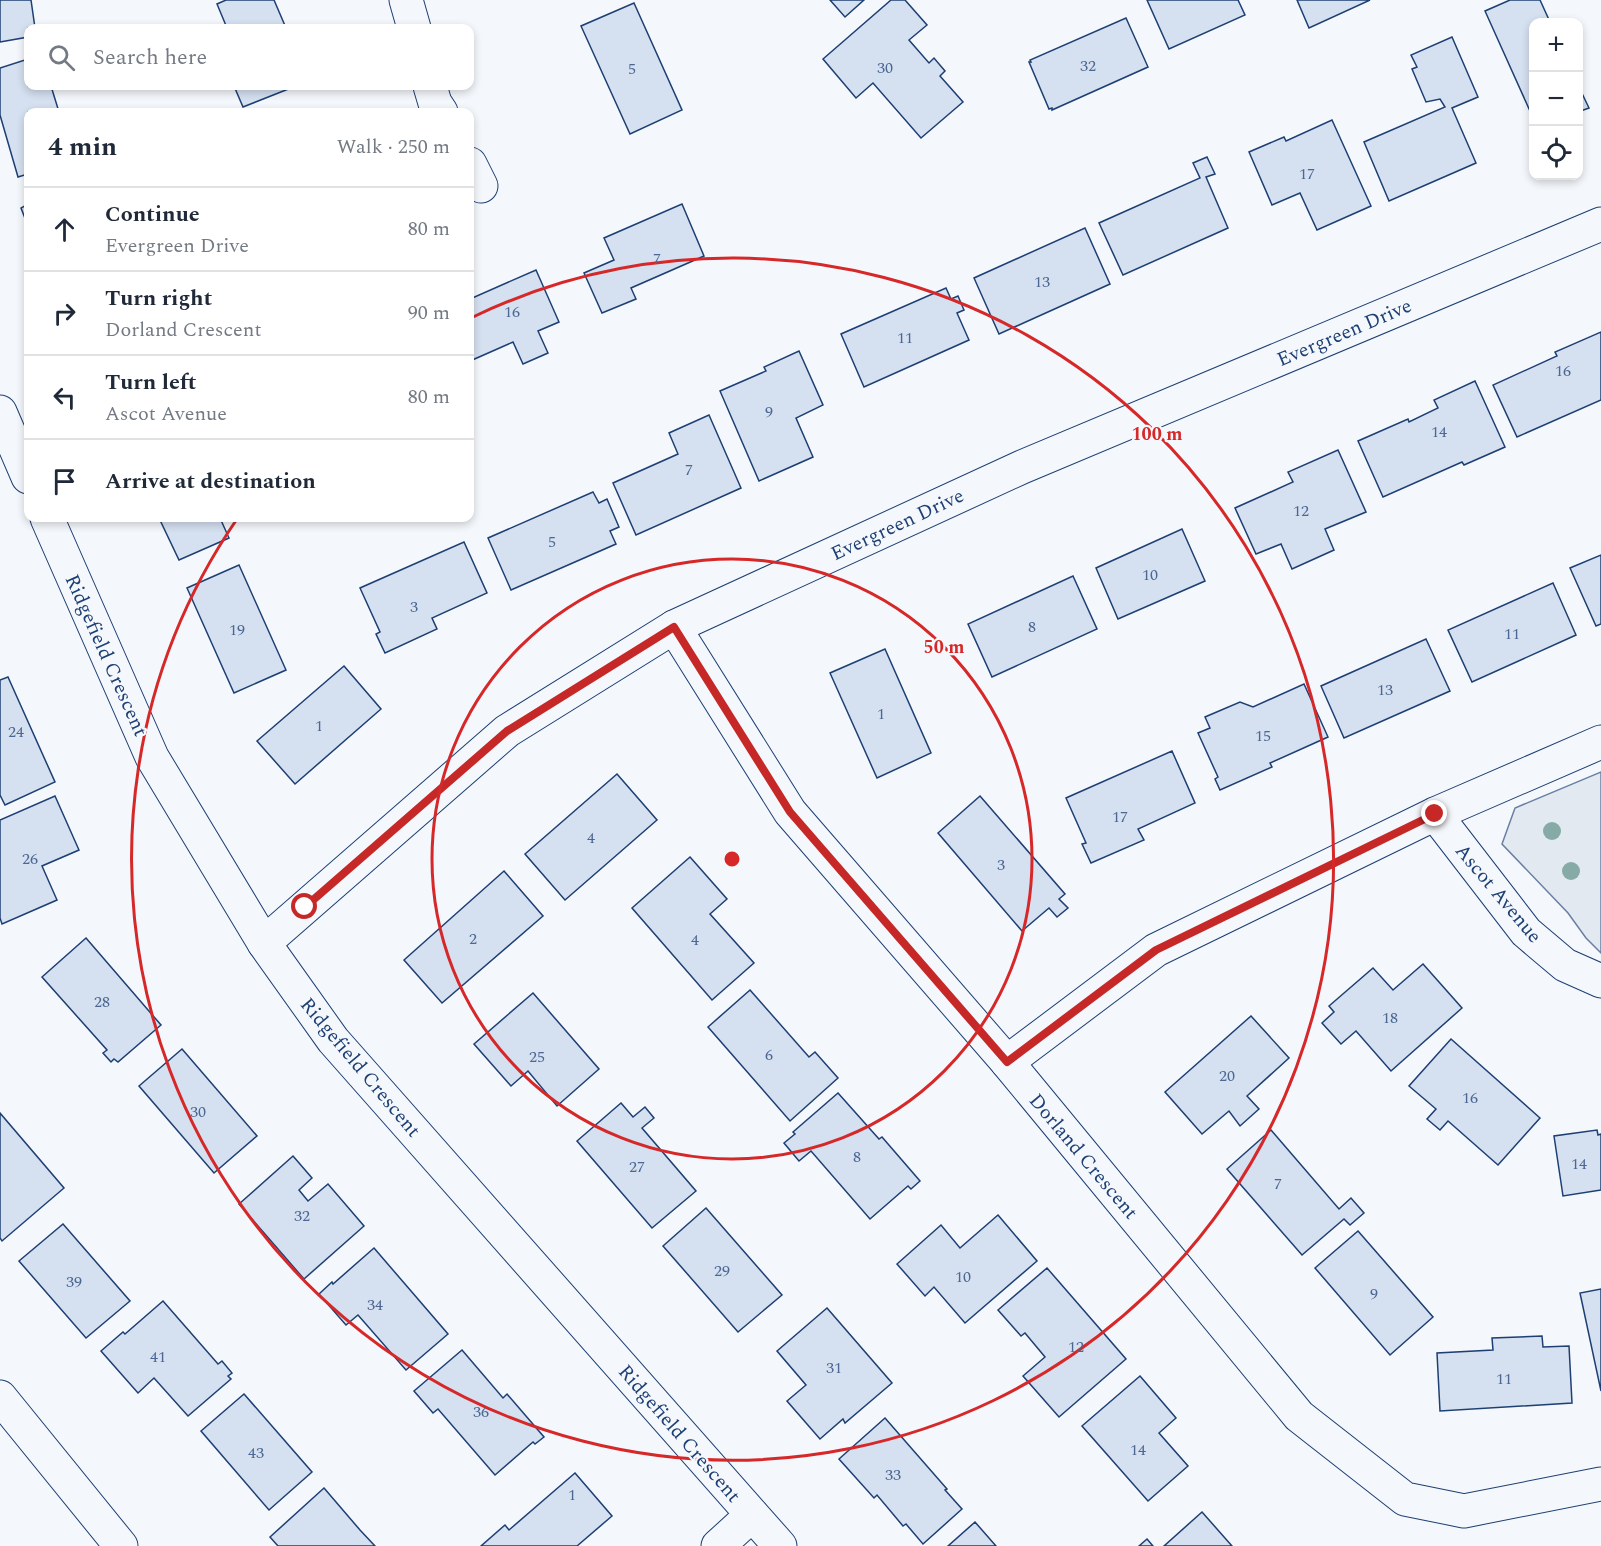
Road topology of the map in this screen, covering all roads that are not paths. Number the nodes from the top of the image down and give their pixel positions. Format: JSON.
{"nodes":[{"id":1,"x":406,"y":0,"type":"edge"},
{"id":2,"x":413,"y":24,"type":"edge"},
{"id":3,"x":431,"y":90,"type":"edge"},
{"id":4,"x":438,"y":108,"type":"edge"},
{"id":5,"x":1601,"y":224,"type":"edge"},
{"id":6,"x":0,"y":412,"type":"edge"},
{"id":7,"x":24,"y":468,"type":"edge"},
{"id":8,"x":48,"y":522,"type":"edge"},
{"id":9,"x":674,"y":627,"type":"junction"},
{"id":10,"x":1601,"y":742,"type":"edge"},
{"id":11,"x":1435,"y":814,"type":"junction"},
{"id":12,"x":264,"y":943,"type":"junction"},
{"id":13,"x":1601,"y":981,"type":"edge"},
{"id":14,"x":1007,"y":1062,"type":"junction"},
{"id":15,"x":5,"y":1411,"type":"edge"},
{"id":16,"x":1601,"y":1484,"type":"edge"},
{"id":17,"x":752,"y":1515,"type":"junction"},
{"id":18,"x":121,"y":1546,"type":"edge"},
{"id":19,"x":718,"y":1546,"type":"edge"},
{"id":20,"x":780,"y":1546,"type":"edge"}],
"edges":[{"from":1,"to":2,"type":"street"},
{"from":3,"to":4,"type":"street"},
{"from":5,"to":9,"type":"street","name":"Evergreen Drive"},
{"from":6,"to":7,"type":"street"},
{"from":8,"to":12,"type":"street","name":"Ridgefield Crescent"},
{"from":9,"to":12,"type":"street","name":"Evergreen Drive"},
{"from":9,"to":14,"type":"street","name":"Dorland Crescent"},
{"from":10,"to":11,"type":"street"},
{"from":11,"to":13,"type":"street","name":"Ascot Avenue"},
{"from":11,"to":14,"type":"street"},
{"from":12,"to":17,"type":"street","name":"Ridgefield Crescent"},
{"from":14,"to":16,"type":"street","name":"Dorland Crescent"},
{"from":15,"to":18,"type":"street"},
{"from":17,"to":19,"type":"street"},
{"from":17,"to":20,"type":"street","name":"Ridgefield Crescent"}]}
